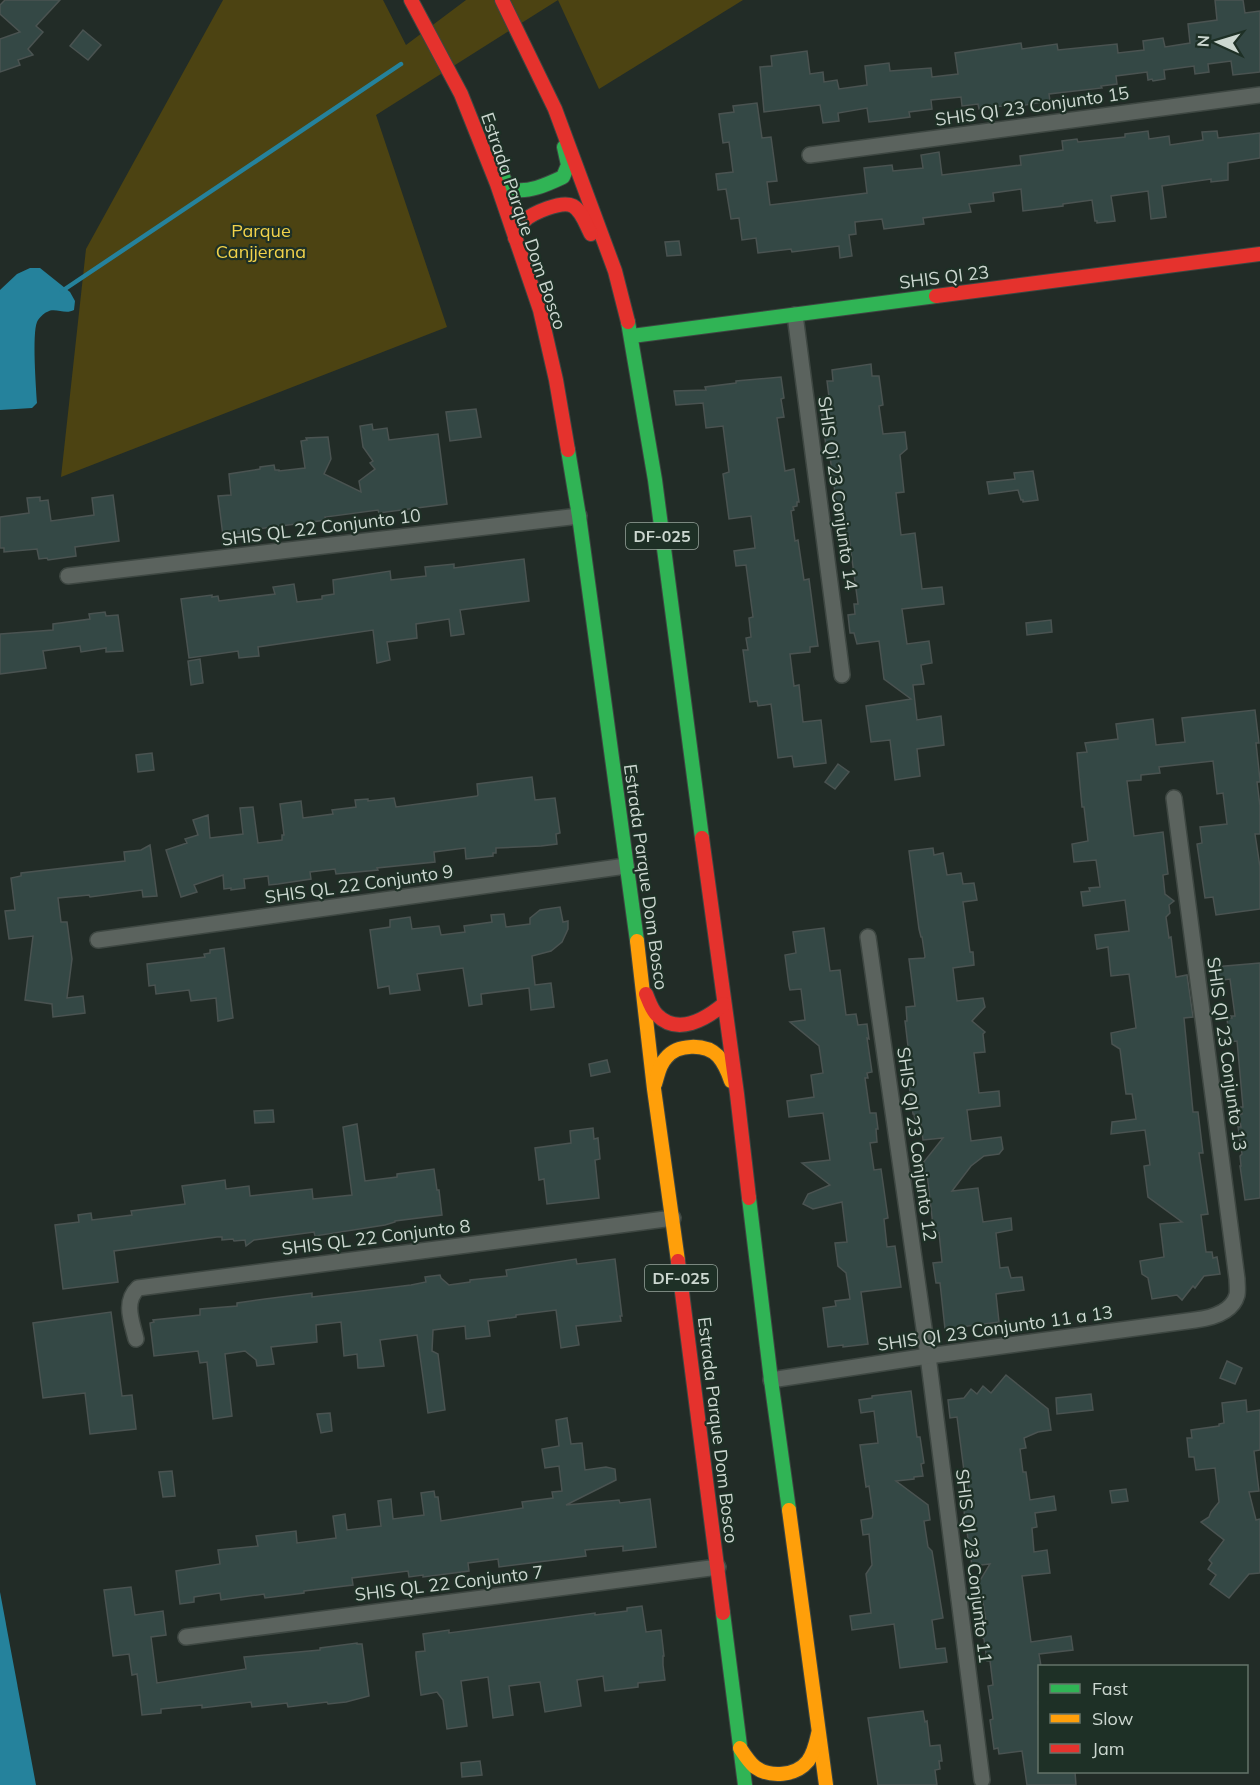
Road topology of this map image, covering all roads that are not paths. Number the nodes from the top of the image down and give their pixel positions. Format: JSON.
{"nodes":[{"id":1,"x":411,"y":0,"type":"edge"},
{"id":2,"x":502,"y":0,"type":"edge"},
{"id":3,"x":461,"y":94,"type":"junction"},
{"id":4,"x":1260,"y":95,"type":"edge"},
{"id":5,"x":555,"y":109,"type":"junction"},
{"id":6,"x":810,"y":155,"type":"dead end"},
{"id":7,"x":515,"y":238,"type":"junction"},
{"id":8,"x":1260,"y":254,"type":"edge"},
{"id":9,"x":615,"y":271,"type":"junction"},
{"id":10,"x":795,"y":315,"type":"junction"},
{"id":11,"x":632,"y":336,"type":"junction"},
{"id":12,"x":579,"y":516,"type":"junction"},
{"id":13,"x":68,"y":576,"type":"dead end"},
{"id":14,"x":842,"y":675,"type":"dead end"},
{"id":15,"x":1174,"y":798,"type":"dead end"},
{"id":16,"x":626,"y":866,"type":"junction"},
{"id":17,"x":868,"y":937,"type":"dead end"},
{"id":18,"x":98,"y":940,"type":"dead end"},
{"id":19,"x":643,"y":989,"type":"junction"},
{"id":20,"x":724,"y":1004,"type":"junction"},
{"id":21,"x":654,"y":1089,"type":"junction"},
{"id":22,"x":737,"y":1094,"type":"junction"},
{"id":23,"x":673,"y":1218,"type":"junction"},
{"id":24,"x":1224,"y":1311,"type":"joint"},
{"id":25,"x":136,"y":1339,"type":"dead end"},
{"id":26,"x":928,"y":1356,"type":"junction"},
{"id":27,"x":771,"y":1380,"type":"junction"},
{"id":28,"x":718,"y":1567,"type":"junction"},
{"id":29,"x":186,"y":1636,"type":"dead end"},
{"id":30,"x":820,"y":1731,"type":"junction"},
{"id":31,"x":740,"y":1748,"type":"junction"},
{"id":32,"x":982,"y":1780,"type":"dead end"},
{"id":33,"x":745,"y":1785,"type":"edge"},
{"id":34,"x":826,"y":1785,"type":"edge"}],
"edges":[{"from":1,"to":3,"type":"main road","name":"Estrada Parque Dom Bosco","number":"DF-025"},
{"from":2,"to":5,"type":"main road","number":"DF-025"},
{"from":3,"to":5,"type":"main road"},
{"from":3,"to":7,"type":"main road","name":"Estrada Parque Dom Bosco","number":"DF-025"},
{"from":4,"to":6,"type":"street","name":"SHIS QI 23 Conjunto 15"},
{"from":5,"to":9,"type":"main road","number":"DF-025"},
{"from":7,"to":9,"type":"main road"},
{"from":7,"to":12,"type":"main road","name":"Estrada Parque Dom Bosco","number":"DF-025"},
{"from":8,"to":10,"type":"main road","name":"SHIS QI 23"},
{"from":9,"to":11,"type":"main road","number":"DF-025"},
{"from":10,"to":11,"type":"main road","name":"SHIS QI 23"},
{"from":10,"to":14,"type":"street","name":"SHIS Qi 23 Conjunto 14"},
{"from":11,"to":20,"type":"main road","number":"DF-025"},
{"from":12,"to":13,"type":"street","name":"SHIS QL 22 Conjunto 10"},
{"from":12,"to":16,"type":"main road","name":"Estrada Parque Dom Bosco","number":"DF-025"},
{"from":15,"to":24,"type":"street","name":"SHIS QI 23 Conjunto 13"},
{"from":16,"to":18,"type":"street","name":"SHIS QL 22 Conjunto 9"},
{"from":16,"to":19,"type":"main road","name":"Estrada Parque Dom Bosco","number":"DF-025"},
{"from":17,"to":26,"type":"street","name":"SHIS QI 23 Conjunto 12"},
{"from":19,"to":20,"type":"main road"},
{"from":19,"to":21,"type":"main road","name":"Estrada Parque Dom Bosco","number":"DF-025"},
{"from":20,"to":22,"type":"main road","number":"DF-025"},
{"from":21,"to":22,"type":"main road"},
{"from":21,"to":23,"type":"main road","name":"Estrada Parque Dom Bosco","number":"DF-025"},
{"from":22,"to":27,"type":"main road","number":"DF-025"},
{"from":23,"to":25,"type":"street","name":"SHIS QL 22 Conjunto 8"},
{"from":23,"to":28,"type":"main road","name":"Estrada Parque Dom Bosco","number":"DF-025"},
{"from":24,"to":26,"type":"street","name":"SHIS QI 23 Conjunto 11 a 13"},
{"from":26,"to":27,"type":"street","name":"SHIS QI 23 Conjunto 11 a 13"},
{"from":26,"to":32,"type":"street","name":"SHIS QI 23 Conjunto 11"},
{"from":27,"to":30,"type":"main road","number":"DF-025"},
{"from":28,"to":29,"type":"street","name":"SHIS QL 22 Conjunto 7"},
{"from":28,"to":31,"type":"main road","name":"Estrada Parque Dom Bosco","number":"DF-025"},
{"from":30,"to":31,"type":"main road"},
{"from":30,"to":34,"type":"main road","number":"DF-025"},
{"from":31,"to":33,"type":"main road","name":"Estrada Parque Dom Bosco","number":"DF-025"}]}
